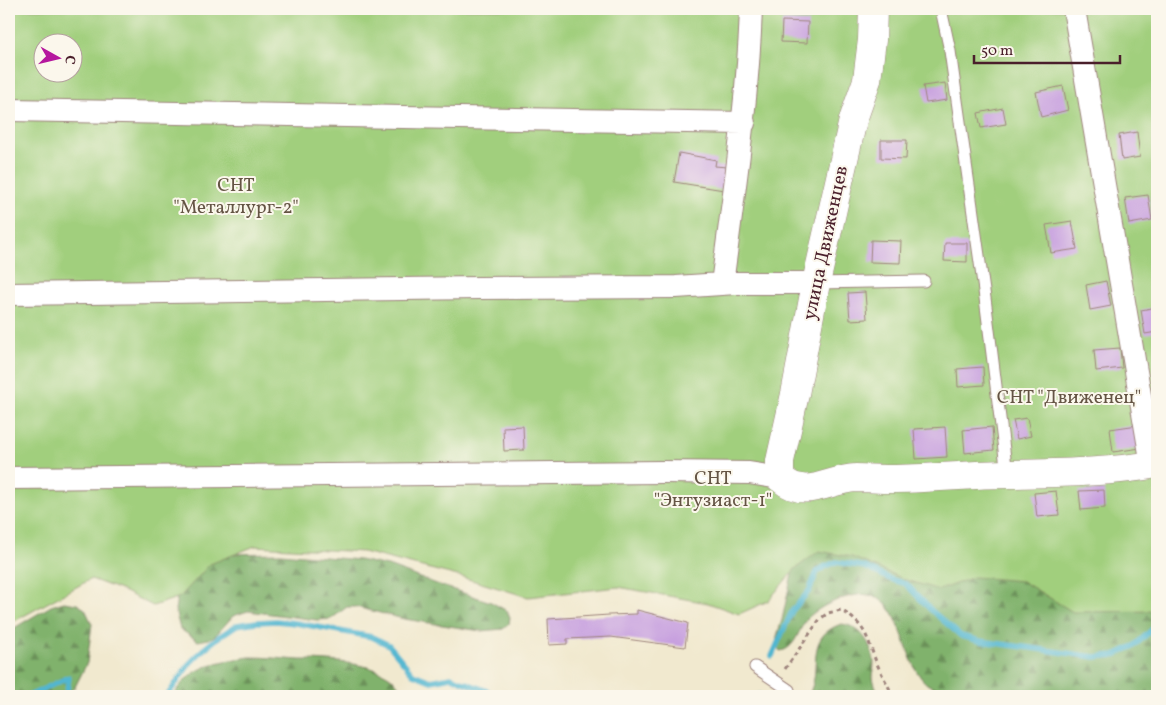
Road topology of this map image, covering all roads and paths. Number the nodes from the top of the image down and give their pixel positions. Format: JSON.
{"nodes":[{"id":1,"x":751,"y":9,"type":"edge"},
{"id":2,"x":873,"y":9,"type":"edge"},
{"id":3,"x":941,"y":9,"type":"edge"},
{"id":4,"x":1074,"y":9,"type":"edge"},
{"id":5,"x":9,"y":110,"type":"edge"},
{"id":6,"x":744,"y":123,"type":"junction"},
{"id":7,"x":924,"y":281,"type":"dead end"},
{"id":8,"x":816,"y":282,"type":"junction"},
{"id":9,"x":722,"y":284,"type":"junction"},
{"id":10,"x":9,"y":294,"type":"edge"},
{"id":11,"x":1154,"y":464,"type":"edge"},
{"id":12,"x":1007,"y":474,"type":"junction"},
{"id":13,"x":9,"y":478,"type":"edge"},
{"id":14,"x":780,"y":478,"type":"junction"},
{"id":15,"x":755,"y":667,"type":"dead end"},
{"id":16,"x":777,"y":682,"type":"junction"},
{"id":17,"x":789,"y":690,"type":"dead end"},
{"id":18,"x":893,"y":696,"type":"edge"}],
"edges":[{"from":1,"to":6,"type":"street"},
{"from":2,"to":8,"type":"street","name":"улица Движенцев"},
{"from":3,"to":12,"type":"lane"},
{"from":4,"to":11,"type":"street"},
{"from":5,"to":6,"type":"street"},
{"from":6,"to":9,"type":"street"},
{"from":7,"to":8,"type":"lane"},
{"from":8,"to":9,"type":"street"},
{"from":8,"to":14,"type":"street","name":"улица Движенцев"},
{"from":9,"to":10,"type":"street"},
{"from":11,"to":12,"type":"street"},
{"from":12,"to":14,"type":"street"},
{"from":13,"to":14,"type":"street"},
{"from":15,"to":16,"type":"lane"},
{"from":16,"to":17,"type":"lane"},
{"from":16,"to":18,"type":"path"}]}
